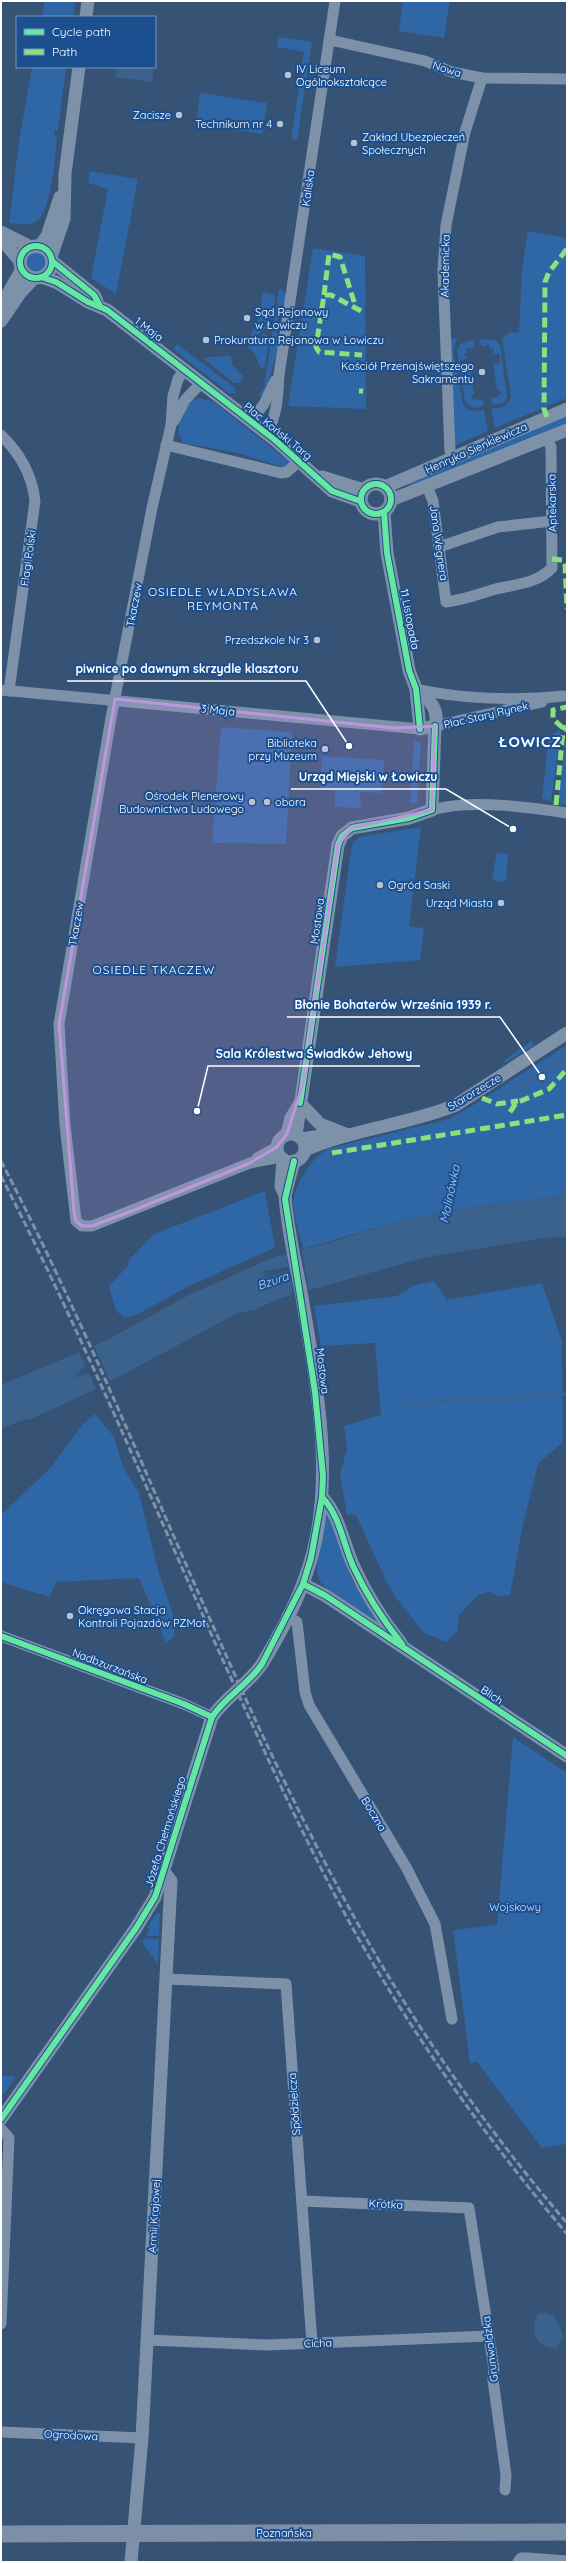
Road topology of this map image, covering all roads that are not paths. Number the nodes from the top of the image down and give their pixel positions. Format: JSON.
{"nodes":[{"id":1,"x":88,"y":1,"type":"edge"},
{"id":2,"x":335,"y":1,"type":"edge"},
{"id":3,"x":86,"y":16,"type":"edge"},
{"id":4,"x":330,"y":40,"type":"junction"},
{"id":5,"x":79,"y":68,"type":"edge"},
{"id":6,"x":482,"y":78,"type":"junction"},
{"id":7,"x":567,"y":79,"type":"edge"},
{"id":8,"x":65,"y":178,"type":"junction"},
{"id":9,"x":1,"y":232,"type":"edge"},
{"id":10,"x":1,"y":240,"type":"edge"},
{"id":11,"x":35,"y":247,"type":"junction"},
{"id":12,"x":52,"y":259,"type":"junction"},
{"id":13,"x":21,"y":265,"type":"junction"},
{"id":14,"x":38,"y":278,"type":"junction"},
{"id":15,"x":1,"y":306,"type":"edge"},
{"id":16,"x":100,"y":306,"type":"junction"},
{"id":17,"x":1,"y":322,"type":"edge"},
{"id":18,"x":185,"y":369,"type":"junction"},
{"id":19,"x":279,"y":375,"type":"junction"},
{"id":20,"x":202,"y":382,"type":"junction"},
{"id":21,"x":567,"y":409,"type":"edge"},
{"id":22,"x":251,"y":421,"type":"junction"},
{"id":23,"x":172,"y":425,"type":"junction"},
{"id":24,"x":567,"y":430,"type":"edge"},
{"id":25,"x":267,"y":434,"type":"junction"},
{"id":26,"x":1,"y":435,"type":"edge"},
{"id":27,"x":547,"y":438,"type":"junction"},
{"id":28,"x":166,"y":445,"type":"junction"},
{"id":29,"x":453,"y":458,"type":"junction"},
{"id":30,"x":299,"y":461,"type":"junction"},
{"id":31,"x":427,"y":486,"type":"junction"},
{"id":32,"x":385,"y":487,"type":"junction"},
{"id":33,"x":362,"y":496,"type":"junction"},
{"id":34,"x":391,"y":500,"type":"junction"},
{"id":35,"x":379,"y":514,"type":"junction"},
{"id":36,"x":552,"y":521,"type":"junction"},
{"id":37,"x":439,"y":547,"type":"junction"},
{"id":38,"x":446,"y":602,"type":"joint"},
{"id":39,"x":416,"y":689,"type":"junction"},
{"id":40,"x":5,"y":690,"type":"edge"},
{"id":41,"x":565,"y":695,"type":"edge"},
{"id":42,"x":115,"y":699,"type":"junction"},
{"id":43,"x":435,"y":726,"type":"junction"},
{"id":44,"x":420,"y":729,"type":"junction"},
{"id":45,"x":432,"y":810,"type":"junction"},
{"id":46,"x":567,"y":813,"type":"edge"},
{"id":47,"x":567,"y":1033,"type":"edge"},
{"id":48,"x":300,"y":1103,"type":"junction"},
{"id":49,"x":348,"y":1135,"type":"junction"},
{"id":50,"x":298,"y":1140,"type":"junction"},
{"id":51,"x":284,"y":1156,"type":"junction"},
{"id":52,"x":322,"y":1497,"type":"junction"},
{"id":53,"x":303,"y":1584,"type":"junction"},
{"id":54,"x":287,"y":1616,"type":"junction"},
{"id":55,"x":384,"y":1629,"type":"junction"},
{"id":56,"x":1,"y":1636,"type":"edge"},
{"id":57,"x":212,"y":1717,"type":"junction"},
{"id":58,"x":567,"y":1756,"type":"edge"},
{"id":59,"x":164,"y":1872,"type":"junction"},
{"id":60,"x":167,"y":1979,"type":"junction"},
{"id":61,"x":452,"y":2019,"type":"dead end"},
{"id":62,"x":1,"y":2119,"type":"edge"},
{"id":63,"x":1,"y":2129,"type":"edge"},
{"id":64,"x":302,"y":2200,"type":"junction"},
{"id":65,"x":469,"y":2208,"type":"joint"},
{"id":66,"x":1,"y":2324,"type":"edge"},
{"id":67,"x":489,"y":2336,"type":"junction"},
{"id":68,"x":147,"y":2340,"type":"junction"},
{"id":69,"x":312,"y":2343,"type":"junction"},
{"id":70,"x":1,"y":2432,"type":"edge"},
{"id":71,"x":142,"y":2438,"type":"junction"},
{"id":72,"x":505,"y":2490,"type":"dead end"},
{"id":73,"x":567,"y":2532,"type":"edge"},
{"id":74,"x":1,"y":2534,"type":"edge"},
{"id":75,"x":133,"y":2534,"type":"junction"},
{"id":76,"x":567,"y":2561,"type":"edge"},
{"id":77,"x":131,"y":2562,"type":"edge"},
{"id":78,"x":518,"y":2562,"type":"edge"}],
"edges":[{"from":1,"to":3,"type":"street"},
{"from":2,"to":4,"type":"street","name":"Kaliska"},
{"from":4,"to":6,"type":"street","name":"Nowa"},
{"from":4,"to":19,"type":"street","name":"Kaliska"},
{"from":5,"to":8,"type":"street"},
{"from":6,"to":7,"type":"street","name":"Nowa"},
{"from":6,"to":29,"type":"street","name":"Akademicka"},
{"from":8,"to":11,"type":"street"},
{"from":8,"to":12,"type":"street"},
{"from":9,"to":11,"type":"street"},
{"from":10,"to":13,"type":"street"},
{"from":11,"to":12,"type":"street"},
{"from":11,"to":13,"type":"street"},
{"from":12,"to":14,"type":"street"},
{"from":12,"to":16,"type":"street","name":"1 Maja"},
{"from":13,"to":14,"type":"street"},
{"from":13,"to":15,"type":"street"},
{"from":14,"to":16,"type":"street","name":"1 Maja"},
{"from":14,"to":17,"type":"street"},
{"from":16,"to":18,"type":"street","name":"1 Maja"},
{"from":18,"to":20,"type":"street","name":"Plac Koński Targ"},
{"from":18,"to":23,"type":"street"},
{"from":19,"to":22,"type":"street","name":"Kaliska"},
{"from":19,"to":25,"type":"street","name":"Kaliska"},
{"from":20,"to":22,"type":"street","name":"Plac Koński Targ"},
{"from":20,"to":23,"type":"street"},
{"from":21,"to":29,"type":"street","name":"Henryka Sienkiewicza"},
{"from":22,"to":25,"type":"street","name":"Plac Koński Targ"},
{"from":23,"to":28,"type":"street"},
{"from":24,"to":27,"type":"street","name":"Henryka Sienkiewicza"},
{"from":25,"to":30,"type":"street","name":"Plac Koński Targ"},
{"from":26,"to":40,"type":"street","name":"Flagi Polski"},
{"from":27,"to":31,"type":"street","name":"Henryka Sienkiewicza"},
{"from":27,"to":36,"type":"street","name":"Aptekarska"},
{"from":28,"to":30,"type":"street","name":"Plac Koński Targ"},
{"from":28,"to":42,"type":"street","name":"Tkaczew"},
{"from":29,"to":32,"type":"street","name":"Henryka Sienkiewicza"},
{"from":30,"to":33,"type":"street","name":"Plac Koński Targ"},
{"from":31,"to":34,"type":"street","name":"Henryka Sienkiewicza"},
{"from":31,"to":37,"type":"street","name":"Jana Wegnera"},
{"from":32,"to":33,"type":"street"},
{"from":32,"to":34,"type":"street"},
{"from":33,"to":35,"type":"street"},
{"from":34,"to":35,"type":"street"},
{"from":35,"to":39,"type":"street","name":"11 Listopada"},
{"from":36,"to":37,"type":"street"},
{"from":36,"to":38,"type":"street","name":"Aptekarska"},
{"from":37,"to":38,"type":"street","name":"Jana Wegnera"},
{"from":39,"to":41,"type":"street","name":"Plac Stary Rynek"},
{"from":39,"to":43,"type":"street","name":"11 Listopada"},
{"from":39,"to":44,"type":"street","name":"11 Listopada"},
{"from":40,"to":42,"type":"street","name":"3 Maja"},
{"from":41,"to":43,"type":"street","name":"Plac Stary Rynek"},
{"from":42,"to":44,"type":"street","name":"3 Maja"},
{"from":42,"to":51,"type":"street","name":"Tkaczew"},
{"from":43,"to":44,"type":"street","name":"3 Maja"},
{"from":43,"to":45,"type":"street","name":"Plac Stary Rynek"},
{"from":45,"to":46,"type":"street"},
{"from":45,"to":48,"type":"street","name":"Mostowa"},
{"from":47,"to":49,"type":"street","name":"Starorzecze"},
{"from":48,"to":49,"type":"street"},
{"from":48,"to":50,"type":"street","name":"Mostowa"},
{"from":49,"to":50,"type":"street","name":"Starorzecze"},
{"from":50,"to":51,"type":"street"},
{"from":50,"to":51,"type":"street"},
{"from":51,"to":52,"type":"street","name":"Mostowa"},
{"from":52,"to":53,"type":"street","name":"Mostowa"},
{"from":52,"to":55,"type":"street","name":"Blich"},
{"from":53,"to":54,"type":"street","name":"Józefa Chełmońskiego"},
{"from":53,"to":55,"type":"street","name":"Blich"},
{"from":54,"to":57,"type":"street","name":"Józefa Chełmońskiego"},
{"from":54,"to":61,"type":"street","name":"Boczna"},
{"from":55,"to":58,"type":"street","name":"Blich"},
{"from":56,"to":57,"type":"street","name":"Nadbzurzańska"},
{"from":57,"to":59,"type":"street","name":"Józefa Chełmońskiego"},
{"from":59,"to":60,"type":"street","name":"Armii Krajowej"},
{"from":59,"to":62,"type":"street","name":"Józefa Chełmońskiego"},
{"from":60,"to":64,"type":"street","name":"Spółdzielcza"},
{"from":60,"to":68,"type":"street","name":"Armii Krajowej"},
{"from":63,"to":66,"type":"street"},
{"from":64,"to":65,"type":"street","name":"Krótka"},
{"from":64,"to":69,"type":"street","name":"Spółdzielcza"},
{"from":65,"to":67,"type":"street","name":"Grunwaldzka"},
{"from":67,"to":69,"type":"street","name":"Cicha"},
{"from":67,"to":72,"type":"street","name":"Grunwaldzka"},
{"from":68,"to":69,"type":"street","name":"Cicha"},
{"from":68,"to":71,"type":"street","name":"Armii Krajowej"},
{"from":70,"to":71,"type":"street","name":"Ogrodowa"},
{"from":71,"to":75,"type":"street","name":"Armii Krajowej"},
{"from":73,"to":75,"type":"main road","name":"Poznańska"},
{"from":74,"to":75,"type":"main road","name":"Poznańska"},
{"from":75,"to":77,"type":"street","name":"Armii Krajowej"},
{"from":76,"to":78,"type":"street"}]}
